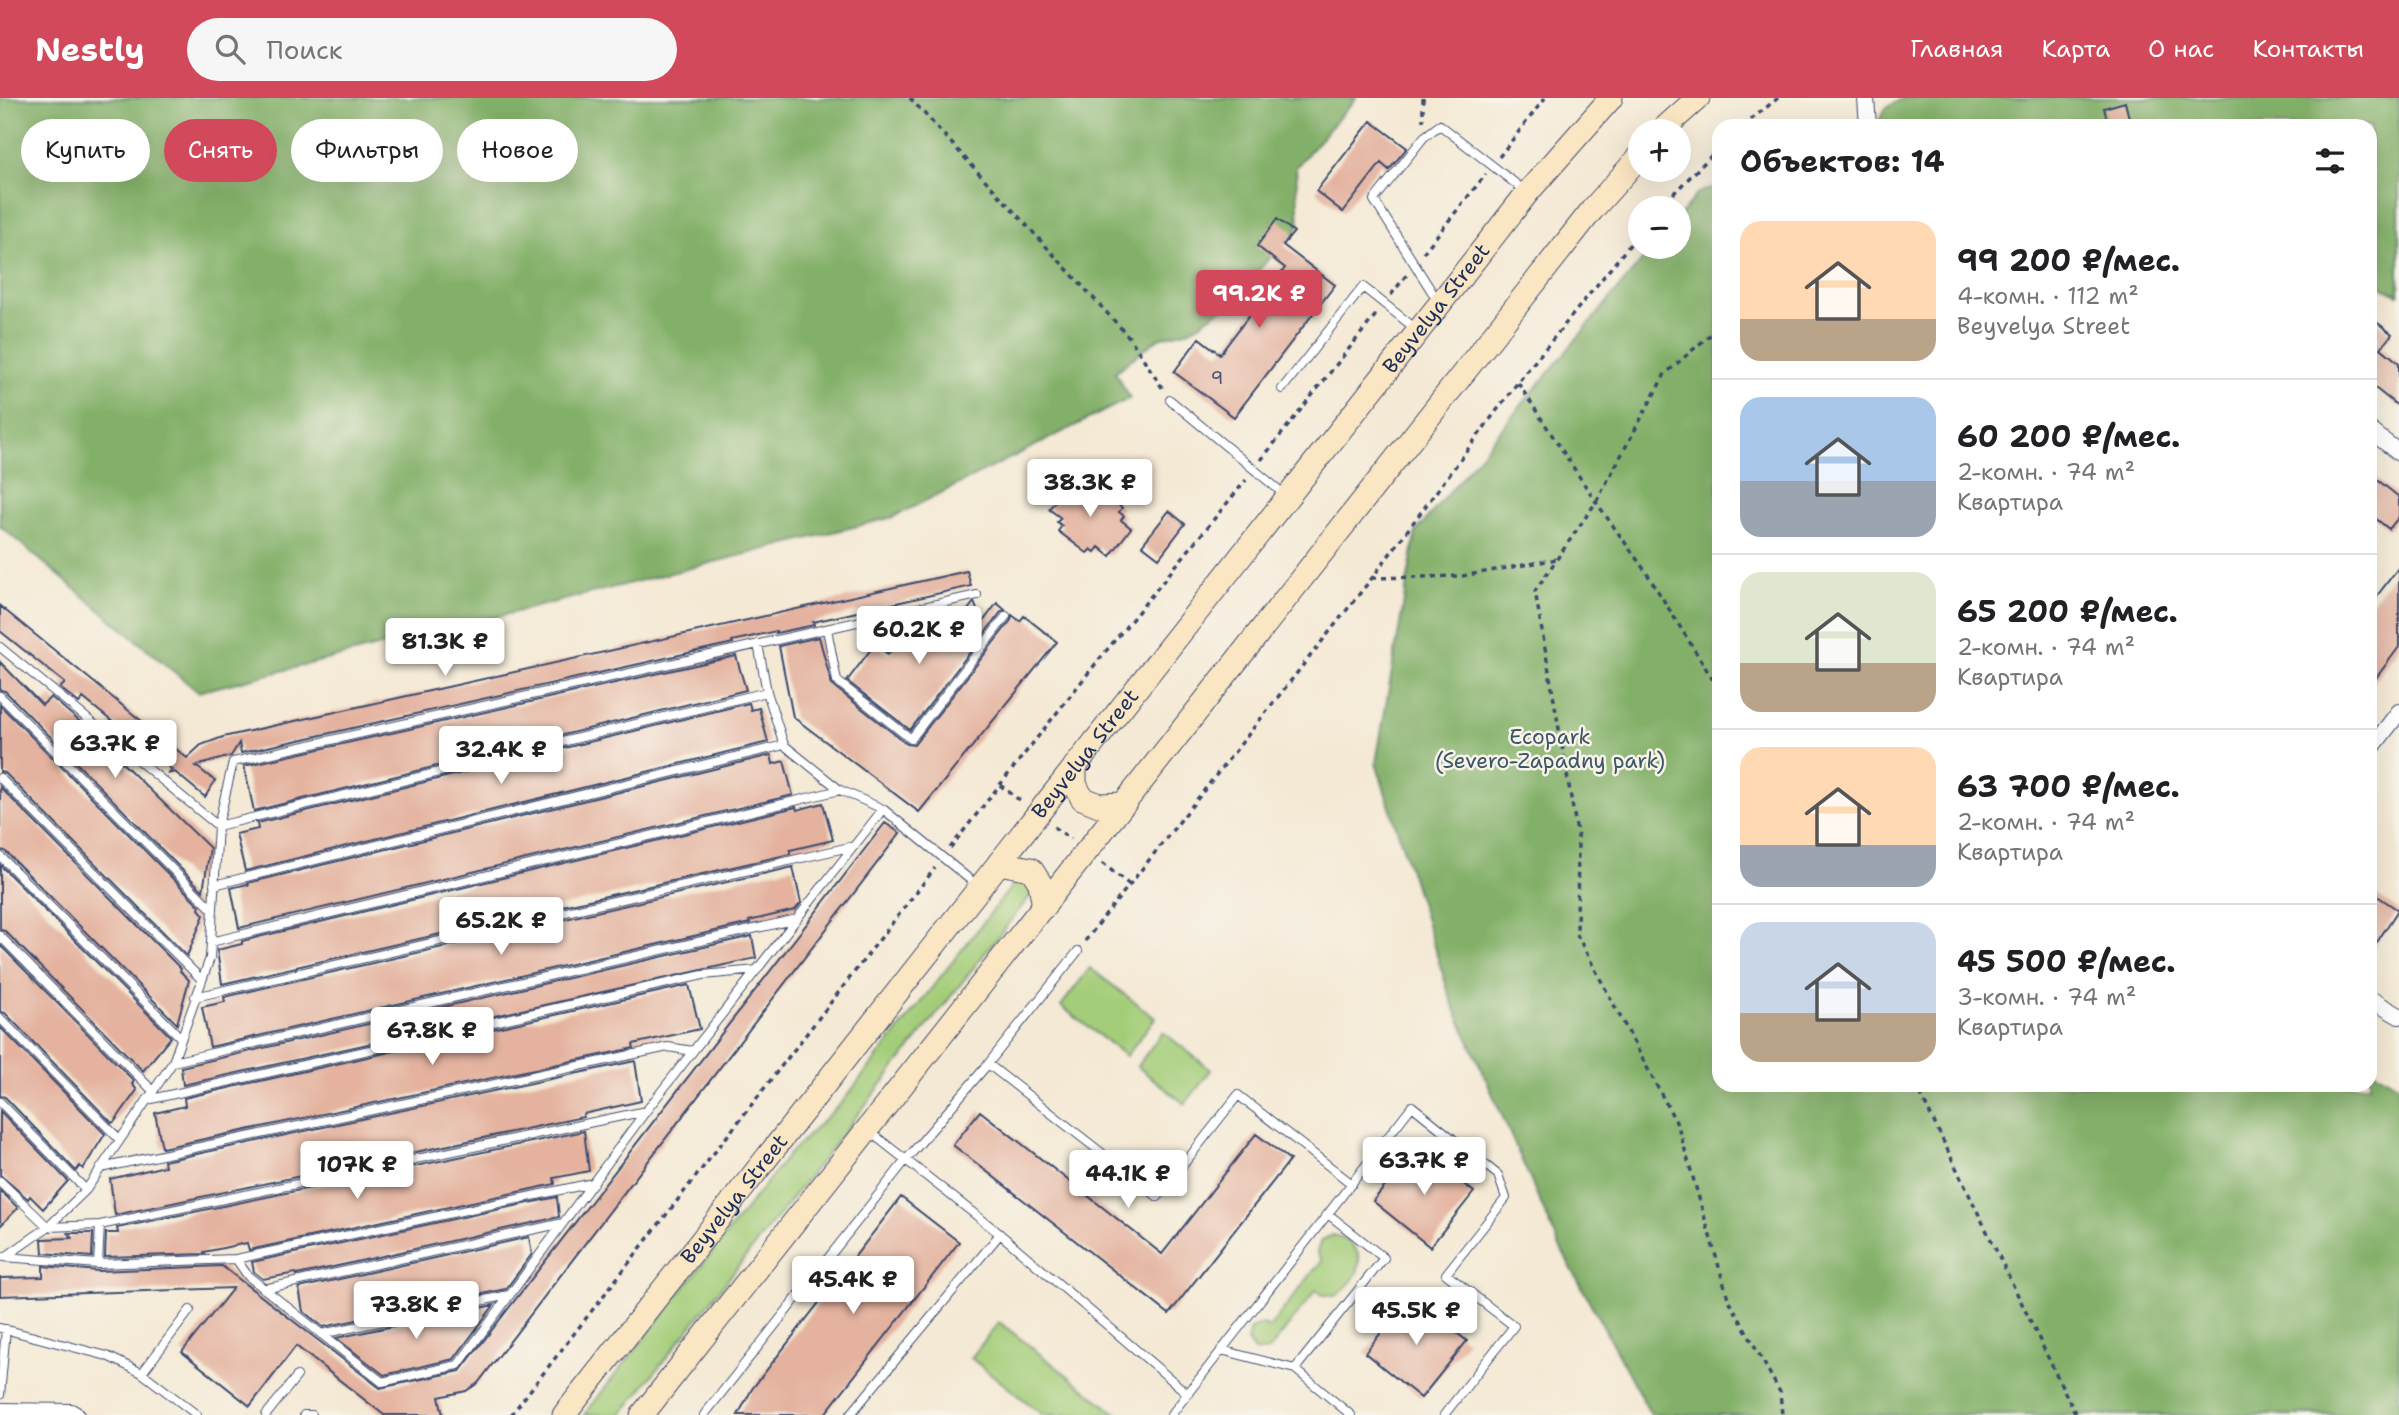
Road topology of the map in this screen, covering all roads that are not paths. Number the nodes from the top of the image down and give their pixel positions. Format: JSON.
{"nodes":[{"id":1,"x":1611,"y":98,"type":"edge"},
{"id":2,"x":1698,"y":98,"type":"edge"},
{"id":3,"x":1866,"y":98,"type":"edge"},
{"id":4,"x":1674,"y":119,"type":"edge"},
{"id":5,"x":1868,"y":119,"type":"edge"},
{"id":6,"x":1628,"y":170,"type":"edge"},
{"id":7,"x":1528,"y":192,"type":"junction"},
{"id":8,"x":1440,"y":304,"type":"junction"},
{"id":9,"x":1418,"y":331,"type":"junction"},
{"id":10,"x":1282,"y":389,"type":"dead end"},
{"id":11,"x":1170,"y":400,"type":"road end"},
{"id":12,"x":2377,"y":436,"type":"edge"},
{"id":13,"x":2399,"y":453,"type":"edge"},
{"id":14,"x":1287,"y":497,"type":"junction"},
{"id":15,"x":977,"y":595,"type":"dead end"},
{"id":16,"x":1006,"y":616,"type":"dead end"},
{"id":17,"x":827,"y":629,"type":"junction"},
{"id":18,"x":758,"y":644,"type":"junction"},
{"id":19,"x":0,"y":647,"type":"edge"},
{"id":20,"x":767,"y":692,"type":"junction"},
{"id":21,"x":0,"y":696,"type":"edge"},
{"id":22,"x":2399,"y":712,"type":"edge"},
{"id":23,"x":2377,"y":741,"type":"edge"},
{"id":24,"x":784,"y":746,"type":"junction"},
{"id":25,"x":1075,"y":766,"type":"junction"},
{"id":26,"x":0,"y":778,"type":"edge"},
{"id":27,"x":840,"y":790,"type":"junction"},
{"id":28,"x":1124,"y":803,"type":"junction"},
{"id":29,"x":883,"y":809,"type":"junction"},
{"id":30,"x":218,"y":826,"type":"junction"},
{"id":31,"x":855,"y":846,"type":"junction"},
{"id":32,"x":0,"y":856,"type":"edge"},
{"id":33,"x":999,"y":863,"type":"junction"},
{"id":34,"x":214,"y":885,"type":"junction"},
{"id":35,"x":980,"y":887,"type":"junction"},
{"id":36,"x":1044,"y":907,"type":"junction"},
{"id":37,"x":213,"y":910,"type":"junction"},
{"id":38,"x":797,"y":919,"type":"junction"},
{"id":39,"x":0,"y":936,"type":"edge"},
{"id":40,"x":211,"y":942,"type":"junction"},
{"id":41,"x":1078,"y":951,"type":"road end"},
{"id":42,"x":757,"y":970,"type":"junction"},
{"id":43,"x":202,"y":980,"type":"junction"},
{"id":44,"x":195,"y":998,"type":"junction"},
{"id":45,"x":2377,"y":1003,"type":"edge"},
{"id":46,"x":2399,"y":1016,"type":"edge"},
{"id":47,"x":0,"y":1018,"type":"edge"},
{"id":48,"x":181,"y":1038,"type":"junction"},
{"id":49,"x":693,"y":1051,"type":"junction"},
{"id":50,"x":173,"y":1062,"type":"junction"},
{"id":51,"x":988,"y":1064,"type":"junction"},
{"id":52,"x":153,"y":1091,"type":"junction"},
{"id":53,"x":147,"y":1100,"type":"junction"},
{"id":54,"x":0,"y":1102,"type":"edge"},
{"id":55,"x":646,"y":1111,"type":"junction"},
{"id":56,"x":867,"y":1130,"type":"junction"},
{"id":57,"x":120,"y":1140,"type":"junction"},
{"id":58,"x":905,"y":1161,"type":"junction"},
{"id":59,"x":101,"y":1168,"type":"junction"},
{"id":60,"x":0,"y":1181,"type":"edge"},
{"id":61,"x":593,"y":1183,"type":"junction"},
{"id":62,"x":1352,"y":1184,"type":"junction"},
{"id":63,"x":86,"y":1190,"type":"junction"},
{"id":64,"x":1328,"y":1214,"type":"junction"},
{"id":65,"x":563,"y":1223,"type":"junction"},
{"id":66,"x":100,"y":1224,"type":"junction"},
{"id":67,"x":48,"y":1227,"type":"junction"},
{"id":68,"x":1000,"y":1234,"type":"junction"},
{"id":69,"x":3,"y":1257,"type":"edge"},
{"id":70,"x":236,"y":1259,"type":"junction"},
{"id":71,"x":98,"y":1264,"type":"junction"},
{"id":72,"x":264,"y":1289,"type":"junction"},
{"id":73,"x":509,"y":1295,"type":"junction"},
{"id":74,"x":190,"y":1310,"type":"dead end"},
{"id":75,"x":3,"y":1329,"type":"edge"},
{"id":76,"x":321,"y":1334,"type":"junction"},
{"id":77,"x":1221,"y":1350,"type":"junction"},
{"id":78,"x":1295,"y":1369,"type":"junction"},
{"id":79,"x":142,"y":1373,"type":"junction"},
{"id":80,"x":297,"y":1376,"type":"dead end"},
{"id":81,"x":1188,"y":1394,"type":"junction"},
{"id":82,"x":0,"y":1395,"type":"edge"},
{"id":83,"x":0,"y":1411,"type":"edge"},
{"id":84,"x":76,"y":1415,"type":"edge"},
{"id":85,"x":197,"y":1415,"type":"edge"},
{"id":86,"x":266,"y":1415,"type":"edge"},
{"id":87,"x":304,"y":1415,"type":"edge"},
{"id":88,"x":312,"y":1415,"type":"edge"},
{"id":89,"x":564,"y":1415,"type":"edge"},
{"id":90,"x":642,"y":1415,"type":"edge"},
{"id":91,"x":705,"y":1415,"type":"edge"},
{"id":92,"x":850,"y":1415,"type":"edge"},
{"id":93,"x":1171,"y":1415,"type":"edge"},
{"id":94,"x":1351,"y":1415,"type":"edge"},
{"id":95,"x":1444,"y":1415,"type":"edge"}],
"edges":[{"from":1,"to":7,"type":"main road","name":"Beyvelya Street"},
{"from":2,"to":4,"type":"main road"},
{"from":3,"to":5,"type":"street"},
{"from":6,"to":28,"type":"main road"},
{"from":7,"to":8,"type":"main road","name":"Beyvelya Street"},
{"from":7,"to":8,"type":"lane"},
{"from":8,"to":9,"type":"main road","name":"Beyvelya Street"},
{"from":9,"to":10,"type":"lane"},
{"from":9,"to":14,"type":"main road","name":"Beyvelya Street"},
{"from":11,"to":14,"type":"lane"},
{"from":12,"to":13,"type":"street"},
{"from":14,"to":25,"type":"main road","name":"Beyvelya Street"},
{"from":15,"to":17,"type":"lane"},
{"from":16,"to":17,"type":"lane"},
{"from":17,"to":18,"type":"lane"},
{"from":18,"to":20,"type":"lane"},
{"from":18,"to":30,"type":"lane"},
{"from":19,"to":30,"type":"lane"},
{"from":20,"to":24,"type":"lane"},
{"from":20,"to":30,"type":"lane"},
{"from":21,"to":37,"type":"lane"},
{"from":22,"to":23,"type":"street"},
{"from":24,"to":27,"type":"lane"},
{"from":24,"to":34,"type":"lane"},
{"from":25,"to":28,"type":"main road"},
{"from":25,"to":33,"type":"main road","name":"Beyvelya Street"},
{"from":26,"to":43,"type":"lane"},
{"from":27,"to":29,"type":"lane"},
{"from":27,"to":40,"type":"lane"},
{"from":28,"to":36,"type":"main road"},
{"from":29,"to":31,"type":"lane"},
{"from":29,"to":35,"type":"lane"},
{"from":30,"to":34,"type":"lane"},
{"from":31,"to":38,"type":"lane"},
{"from":31,"to":44,"type":"lane"},
{"from":32,"to":48,"type":"lane"},
{"from":33,"to":35,"type":"main road","name":"Beyvelya Street"},
{"from":33,"to":36,"type":"main road"},
{"from":34,"to":37,"type":"lane"},
{"from":35,"to":89,"type":"main road","name":"Beyvelya Street"},
{"from":36,"to":56,"type":"main road"},
{"from":37,"to":40,"type":"lane"},
{"from":38,"to":42,"type":"lane"},
{"from":38,"to":50,"type":"lane"},
{"from":39,"to":52,"type":"lane"},
{"from":40,"to":43,"type":"lane"},
{"from":41,"to":51,"type":"lane"},
{"from":42,"to":49,"type":"lane"},
{"from":42,"to":53,"type":"lane"},
{"from":43,"to":44,"type":"lane"},
{"from":44,"to":48,"type":"lane"},
{"from":45,"to":46,"type":"street"},
{"from":47,"to":57,"type":"lane"},
{"from":48,"to":50,"type":"lane"},
{"from":49,"to":55,"type":"lane"},
{"from":49,"to":59,"type":"lane"},
{"from":50,"to":52,"type":"lane"},
{"from":51,"to":58,"type":"lane"},
{"from":51,"to":62,"type":"lane"},
{"from":52,"to":53,"type":"lane"},
{"from":53,"to":57,"type":"lane"},
{"from":54,"to":63,"type":"lane"},
{"from":55,"to":61,"type":"lane"},
{"from":55,"to":66,"type":"lane"},
{"from":56,"to":58,"type":"lane"},
{"from":56,"to":90,"type":"main road"},
{"from":57,"to":59,"type":"lane"},
{"from":58,"to":68,"type":"lane"},
{"from":58,"to":91,"type":"lane"},
{"from":59,"to":63,"type":"lane"},
{"from":60,"to":67,"type":"lane"},
{"from":61,"to":65,"type":"lane"},
{"from":61,"to":70,"type":"lane"},
{"from":62,"to":64,"type":"lane"},
{"from":62,"to":95,"type":"lane"},
{"from":63,"to":67,"type":"lane"},
{"from":64,"to":77,"type":"lane"},
{"from":64,"to":78,"type":"lane"},
{"from":65,"to":72,"type":"lane"},
{"from":65,"to":73,"type":"lane"},
{"from":66,"to":67,"type":"lane"},
{"from":66,"to":71,"type":"lane"},
{"from":67,"to":69,"type":"lane"},
{"from":68,"to":81,"type":"lane"},
{"from":68,"to":92,"type":"lane"},
{"from":69,"to":71,"type":"lane"},
{"from":70,"to":71,"type":"lane"},
{"from":70,"to":72,"type":"lane"},
{"from":72,"to":76,"type":"lane"},
{"from":73,"to":76,"type":"lane"},
{"from":73,"to":76,"type":"lane"},
{"from":74,"to":79,"type":"lane"},
{"from":75,"to":79,"type":"lane"},
{"from":75,"to":82,"type":"lane"},
{"from":77,"to":78,"type":"lane"},
{"from":77,"to":81,"type":"lane"},
{"from":78,"to":94,"type":"lane"},
{"from":79,"to":85,"type":"lane"},
{"from":80,"to":86,"type":"lane"},
{"from":81,"to":93,"type":"lane"},
{"from":83,"to":84,"type":"street"},
{"from":87,"to":88,"type":"lane"}]}
